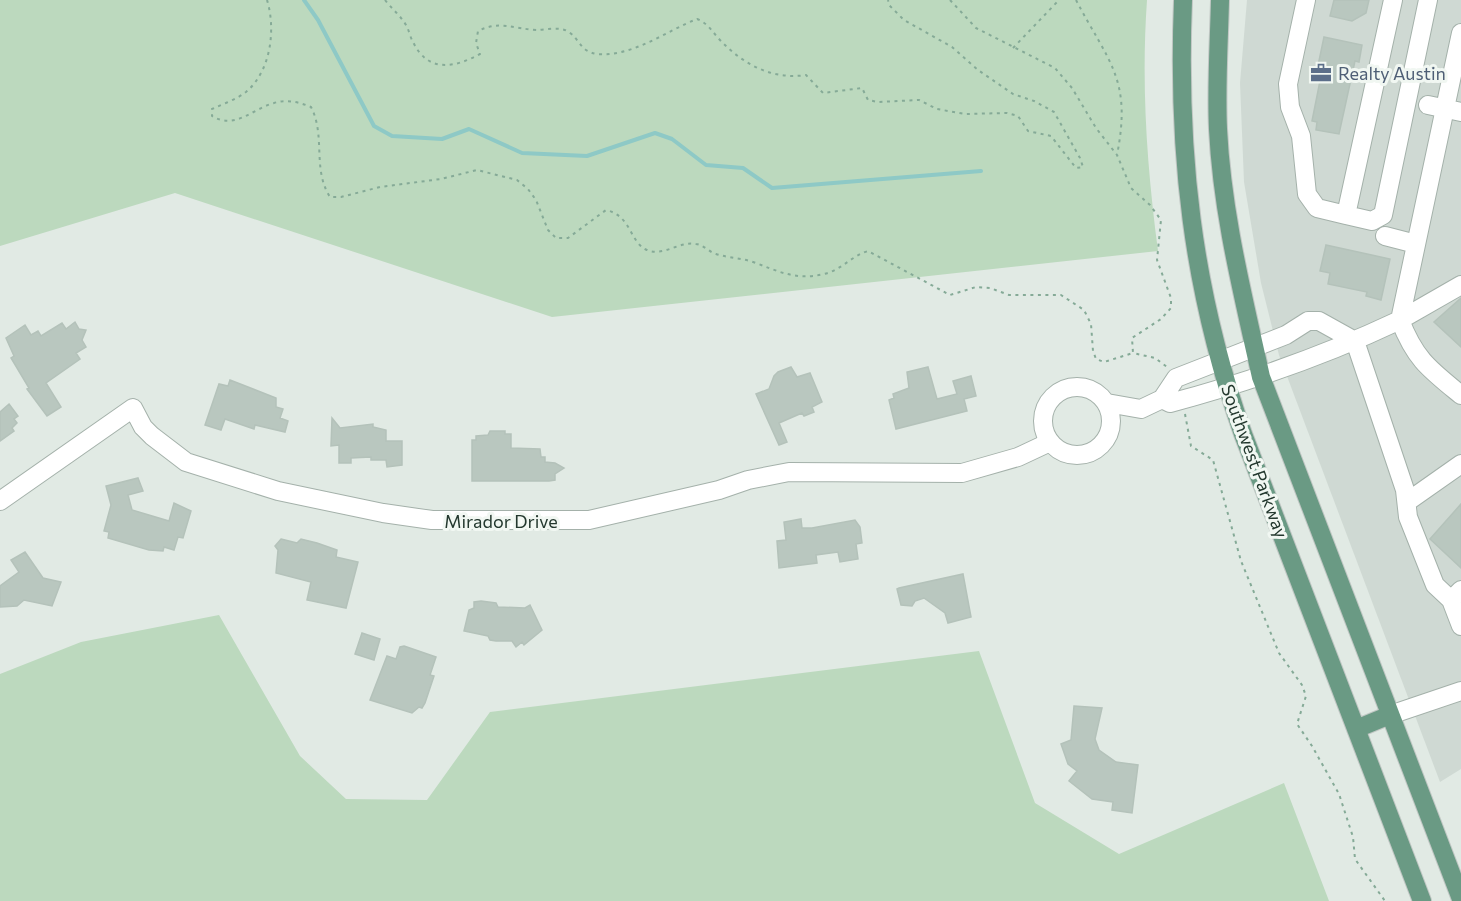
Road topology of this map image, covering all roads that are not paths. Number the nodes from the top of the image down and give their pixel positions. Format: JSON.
{"nodes":[{"id":1,"x":1183,"y":0,"type":"edge"},
{"id":2,"x":1220,"y":0,"type":"edge"},
{"id":3,"x":1306,"y":0,"type":"edge"},
{"id":4,"x":1392,"y":0,"type":"edge"},
{"id":5,"x":1428,"y":0,"type":"edge"},
{"id":6,"x":1461,"y":33,"type":"edge"},
{"id":7,"x":1445,"y":109,"type":"edge"},
{"id":8,"x":1346,"y":215,"type":"junction"},
{"id":9,"x":1385,"y":236,"type":"dead end"},
{"id":10,"x":1416,"y":244,"type":"junction"},
{"id":11,"x":1461,"y":285,"type":"edge"},
{"id":12,"x":1400,"y":320,"type":"junction"},
{"id":13,"x":1355,"y":341,"type":"junction"},
{"id":14,"x":1254,"y":348,"type":"junction"},
{"id":15,"x":1220,"y":361,"type":"junction"},
{"id":16,"x":1261,"y":377,"type":"junction"},
{"id":17,"x":1228,"y":388,"type":"junction"},
{"id":18,"x":1461,"y":395,"type":"edge"},
{"id":19,"x":1162,"y":399,"type":"junction"},
{"id":20,"x":1107,"y":404,"type":"junction"},
{"id":21,"x":1141,"y":409,"type":"junction"},
{"id":22,"x":1110,"y":432,"type":"junction"},
{"id":23,"x":1050,"y":442,"type":"junction"},
{"id":24,"x":1461,"y":464,"type":"edge"},
{"id":25,"x":0,"y":501,"type":"edge"},
{"id":26,"x":1407,"y":502,"type":"junction"},
{"id":27,"x":1456,"y":595,"type":"edge"},
{"id":28,"x":1461,"y":626,"type":"edge"},
{"id":29,"x":1461,"y":691,"type":"edge"},
{"id":30,"x":1390,"y":715,"type":"junction"},
{"id":31,"x":1356,"y":729,"type":"junction"},
{"id":32,"x":1461,"y":899,"type":"edge"},
{"id":33,"x":1422,"y":901,"type":"edge"}],
"edges":[{"from":1,"to":15,"type":"main road","name":"Southwest Parkway"},
{"from":2,"to":14,"type":"main road","name":"Southwest Parkway"},
{"from":3,"to":8,"type":"street"},
{"from":4,"to":8,"type":"street"},
{"from":5,"to":8,"type":"street"},
{"from":6,"to":7,"type":"street"},
{"from":7,"to":10,"type":"street"},
{"from":9,"to":10,"type":"street"},
{"from":10,"to":12,"type":"street"},
{"from":11,"to":12,"type":"street"},
{"from":12,"to":13,"type":"street"},
{"from":12,"to":18,"type":"street"},
{"from":13,"to":14,"type":"street"},
{"from":13,"to":16,"type":"street"},
{"from":13,"to":26,"type":"street"},
{"from":14,"to":15,"type":"street"},
{"from":14,"to":16,"type":"main road","name":"Southwest Parkway"},
{"from":15,"to":17,"type":"main road","name":"Southwest Parkway"},
{"from":15,"to":19,"type":"street"},
{"from":16,"to":17,"type":"street"},
{"from":16,"to":30,"type":"main road","name":"Southwest Parkway"},
{"from":17,"to":19,"type":"street"},
{"from":17,"to":31,"type":"main road","name":"Southwest Parkway"},
{"from":19,"to":21,"type":"street"},
{"from":20,"to":21,"type":"street"},
{"from":20,"to":22,"type":"street"},
{"from":20,"to":23,"type":"street"},
{"from":21,"to":22,"type":"street"},
{"from":22,"to":23,"type":"street"},
{"from":23,"to":25,"type":"street","name":"Mirador Drive"},
{"from":24,"to":26,"type":"street"},
{"from":26,"to":27,"type":"street"},
{"from":27,"to":28,"type":"street"},
{"from":29,"to":30,"type":"street"},
{"from":30,"to":31,"type":"main road"},
{"from":30,"to":32,"type":"main road","name":"Southwest Parkway"},
{"from":31,"to":33,"type":"main road","name":"Southwest Parkway"}]}
